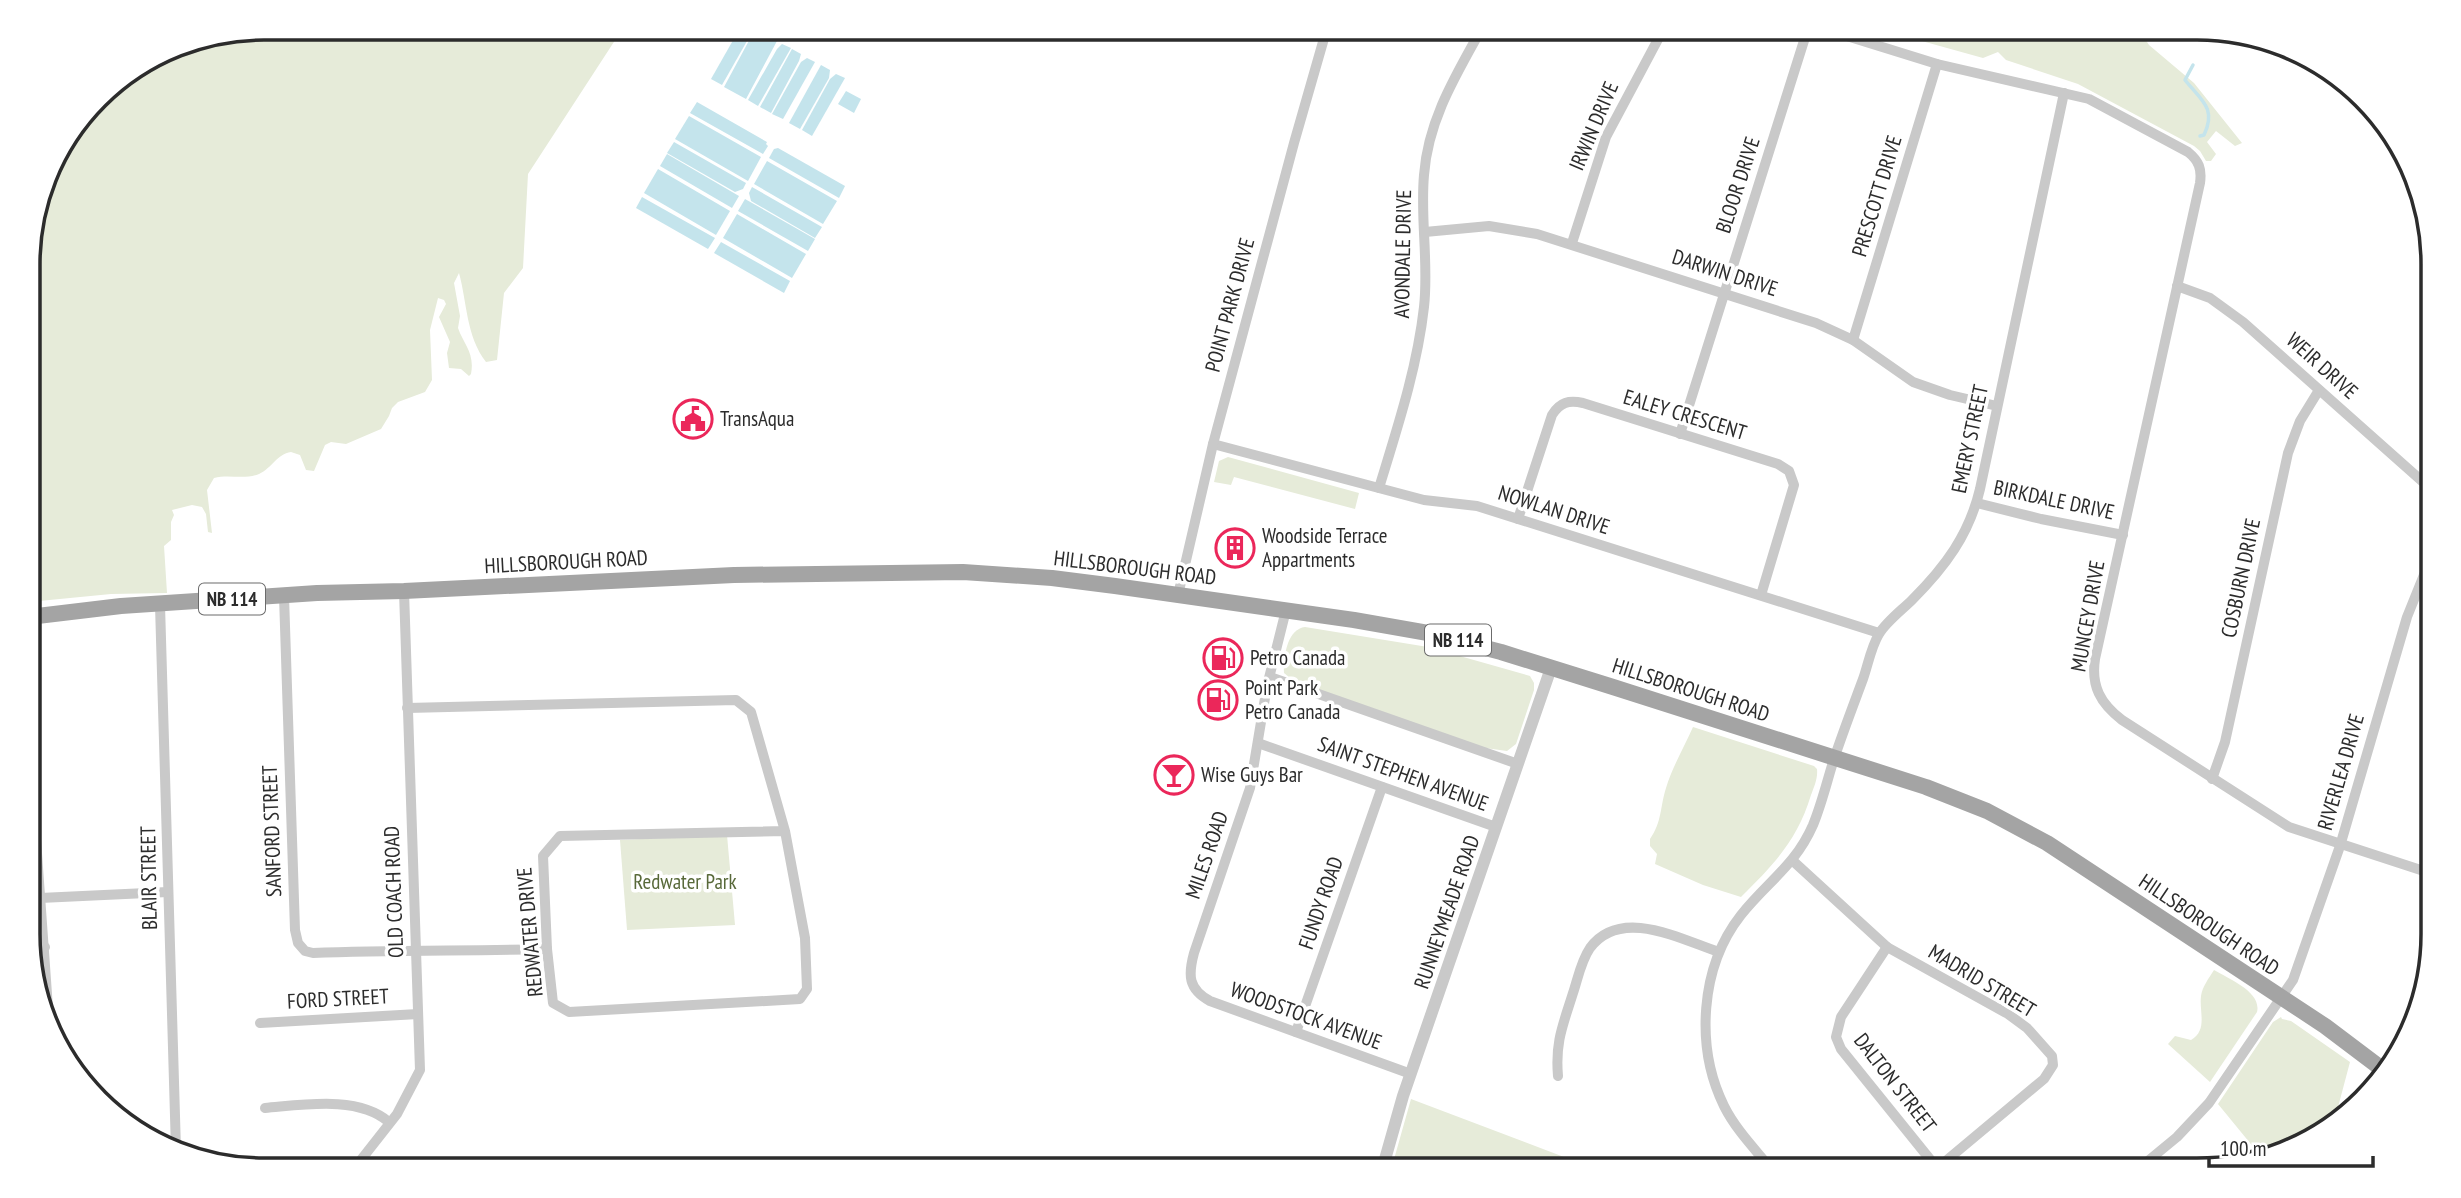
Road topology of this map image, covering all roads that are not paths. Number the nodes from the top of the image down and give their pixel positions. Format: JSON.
{"nodes":[{"id":1,"x":1324,"y":40,"type":"edge"},
{"id":2,"x":1475,"y":40,"type":"edge"},
{"id":3,"x":1657,"y":40,"type":"edge"},
{"id":4,"x":1804,"y":40,"type":"edge"},
{"id":5,"x":1860,"y":40,"type":"edge"},
{"id":6,"x":1937,"y":64,"type":"junction"},
{"id":7,"x":2064,"y":93,"type":"junction"},
{"id":8,"x":1425,"y":232,"type":"junction"},
{"id":9,"x":1572,"y":243,"type":"junction"},
{"id":10,"x":2177,"y":286,"type":"junction"},
{"id":11,"x":1724,"y":293,"type":"junction"},
{"id":12,"x":1853,"y":340,"type":"junction"},
{"id":13,"x":2319,"y":390,"type":"junction"},
{"id":14,"x":1997,"y":406,"type":"junction"},
{"id":15,"x":1680,"y":434,"type":"junction"},
{"id":16,"x":1213,"y":444,"type":"junction"},
{"id":17,"x":2421,"y":480,"type":"edge"},
{"id":18,"x":1379,"y":488,"type":"junction"},
{"id":19,"x":1977,"y":503,"type":"junction"},
{"id":20,"x":1518,"y":519,"type":"junction"},
{"id":21,"x":2123,"y":535,"type":"junction"},
{"id":22,"x":2421,"y":582,"type":"edge"},
{"id":23,"x":404,"y":592,"type":"junction"},
{"id":24,"x":1178,"y":595,"type":"junction"},
{"id":25,"x":284,"y":596,"type":"junction"},
{"id":26,"x":1761,"y":596,"type":"junction"},
{"id":27,"x":160,"y":605,"type":"junction"},
{"id":28,"x":1286,"y":610,"type":"junction"},
{"id":29,"x":40,"y":616,"type":"edge"},
{"id":30,"x":1879,"y":633,"type":"junction"},
{"id":31,"x":1551,"y":668,"type":"junction"},
{"id":32,"x":1269,"y":677,"type":"junction"},
{"id":33,"x":407,"y":708,"type":"junction"},
{"id":34,"x":1258,"y":743,"type":"junction"},
{"id":35,"x":1834,"y":758,"type":"junction"},
{"id":36,"x":1518,"y":764,"type":"junction"},
{"id":37,"x":2212,"y":779,"type":"junction"},
{"id":38,"x":1382,"y":787,"type":"junction"},
{"id":39,"x":1496,"y":827,"type":"junction"},
{"id":40,"x":785,"y":831,"type":"junction"},
{"id":41,"x":2340,"y":845,"type":"junction"},
{"id":42,"x":1793,"y":861,"type":"junction"},
{"id":43,"x":2421,"y":870,"type":"edge"},
{"id":44,"x":168,"y":892,"type":"junction"},
{"id":45,"x":40,"y":898,"type":"joint"},
{"id":46,"x":45,"y":947,"type":"junction"},
{"id":47,"x":1887,"y":947,"type":"junction"},
{"id":48,"x":41,"y":948,"type":"edge"},
{"id":49,"x":416,"y":949,"type":"junction"},
{"id":50,"x":547,"y":949,"type":"junction"},
{"id":51,"x":1719,"y":952,"type":"junction"},
{"id":52,"x":47,"y":986,"type":"edge"},
{"id":53,"x":1192,"y":987,"type":"joint"},
{"id":54,"x":2281,"y":998,"type":"junction"},
{"id":55,"x":418,"y":1014,"type":"junction"},
{"id":56,"x":260,"y":1023,"type":"dead end"},
{"id":57,"x":1296,"y":1032,"type":"junction"},
{"id":58,"x":2377,"y":1066,"type":"edge"},
{"id":59,"x":1411,"y":1074,"type":"junction"},
{"id":60,"x":1558,"y":1076,"type":"dead end"},
{"id":61,"x":265,"y":1108,"type":"dead end"},
{"id":62,"x":389,"y":1122,"type":"junction"},
{"id":63,"x":176,"y":1139,"type":"edge"},
{"id":64,"x":1386,"y":1157,"type":"edge"},
{"id":65,"x":1762,"y":1157,"type":"edge"},
{"id":66,"x":1927,"y":1157,"type":"edge"},
{"id":67,"x":1950,"y":1157,"type":"edge"},
{"id":68,"x":2154,"y":1157,"type":"edge"},
{"id":69,"x":362,"y":1158,"type":"edge"}],
"edges":[{"from":1,"to":16,"type":"street","name":"POINT PARK DRIVE"},
{"from":2,"to":8,"type":"street","name":"AVONDALE DRIVE"},
{"from":3,"to":9,"type":"street","name":"IRWIN DRIVE"},
{"from":4,"to":11,"type":"street","name":"BLOOR DRIVE"},
{"from":5,"to":6,"type":"street"},
{"from":6,"to":7,"type":"street"},
{"from":6,"to":12,"type":"street","name":"PRESCOTT DRIVE"},
{"from":7,"to":10,"type":"street","name":"MUNCEY DRIVE"},
{"from":7,"to":14,"type":"street","name":"EMERY STREET"},
{"from":8,"to":9,"type":"street","name":"DARWIN DRIVE"},
{"from":8,"to":18,"type":"street","name":"AVONDALE DRIVE"},
{"from":9,"to":11,"type":"street","name":"DARWIN DRIVE"},
{"from":10,"to":13,"type":"street","name":"WEIR DRIVE"},
{"from":10,"to":21,"type":"street","name":"MUNCEY DRIVE"},
{"from":11,"to":12,"type":"street","name":"DARWIN DRIVE"},
{"from":11,"to":15,"type":"street","name":"BLOOR DRIVE"},
{"from":12,"to":14,"type":"street","name":"DARWIN DRIVE"},
{"from":13,"to":17,"type":"street","name":"WEIR DRIVE"},
{"from":13,"to":37,"type":"street","name":"COSBURN DRIVE"},
{"from":14,"to":19,"type":"street","name":"EMERY STREET"},
{"from":15,"to":20,"type":"street","name":"EALEY CRESCENT"},
{"from":15,"to":26,"type":"street","name":"EALEY CRESCENT"},
{"from":16,"to":18,"type":"street","name":"NOWLAN DRIVE"},
{"from":16,"to":24,"type":"street","name":"POINT PARK DRIVE"},
{"from":18,"to":20,"type":"street","name":"NOWLAN DRIVE"},
{"from":19,"to":21,"type":"street","name":"BIRKDALE DRIVE"},
{"from":19,"to":30,"type":"street","name":"EMERY STREET"},
{"from":20,"to":26,"type":"street","name":"NOWLAN DRIVE"},
{"from":21,"to":37,"type":"street","name":"MUNCEY DRIVE"},
{"from":22,"to":41,"type":"street","name":"RIVERLEA DRIVE"},
{"from":23,"to":24,"type":"main road","name":"HILLSBOROUGH ROAD","number":"NB 114"},
{"from":23,"to":25,"type":"main road","name":"HILLSBOROUGH ROAD","number":"NB 114"},
{"from":23,"to":33,"type":"street","name":"OLD COACH ROAD"},
{"from":24,"to":28,"type":"main road","name":"HILLSBOROUGH ROAD","number":"NB 114"},
{"from":25,"to":27,"type":"main road","name":"HILLSBOROUGH ROAD","number":"NB 114"},
{"from":25,"to":49,"type":"street","name":"SANFORD STREET"},
{"from":26,"to":30,"type":"street","name":"NOWLAN DRIVE"},
{"from":27,"to":29,"type":"main road","name":"HILLSBOROUGH ROAD","number":"NB 114"},
{"from":27,"to":44,"type":"street","name":"BLAIR STREET"},
{"from":28,"to":31,"type":"main road","name":"HILLSBOROUGH ROAD","number":"NB 114"},
{"from":28,"to":32,"type":"street","name":"MILES ROAD"},
{"from":30,"to":35,"type":"street","name":"EMERY STREET"},
{"from":31,"to":35,"type":"main road","name":"HILLSBOROUGH ROAD","number":"NB 114"},
{"from":31,"to":36,"type":"street","name":"RUNNEYMEADE ROAD"},
{"from":32,"to":34,"type":"street","name":"MILES ROAD"},
{"from":32,"to":36,"type":"street"},
{"from":33,"to":40,"type":"street","name":"REDWATER DRIVE"},
{"from":33,"to":49,"type":"street","name":"OLD COACH ROAD"},
{"from":34,"to":38,"type":"street","name":"SAINT STEPHEN AVENUE"},
{"from":34,"to":53,"type":"street","name":"MILES ROAD"},
{"from":35,"to":42,"type":"street","name":"EMERY STREET"},
{"from":35,"to":54,"type":"main road","name":"HILLSBOROUGH ROAD","number":"NB 114"},
{"from":36,"to":39,"type":"street","name":"RUNNEYMEADE ROAD"},
{"from":37,"to":41,"type":"street","name":"MUNCEY DRIVE"},
{"from":38,"to":39,"type":"street","name":"SAINT STEPHEN AVENUE"},
{"from":38,"to":57,"type":"street","name":"FUNDY ROAD"},
{"from":39,"to":59,"type":"street","name":"RUNNEYMEADE ROAD"},
{"from":40,"to":50,"type":"street","name":"REDWATER DRIVE"},
{"from":40,"to":50,"type":"street","name":"REDWATER DRIVE"},
{"from":41,"to":43,"type":"street","name":"MUNCEY DRIVE"},
{"from":41,"to":54,"type":"street","name":"RIVERLEA DRIVE"},
{"from":42,"to":47,"type":"street","name":"MADRID STREET"},
{"from":42,"to":51,"type":"street","name":"EMERY STREET"},
{"from":44,"to":45,"type":"street"},
{"from":44,"to":63,"type":"street","name":"BLAIR STREET"},
{"from":45,"to":46,"type":"street"},
{"from":46,"to":48,"type":"street"},
{"from":46,"to":52,"type":"street"},
{"from":47,"to":66,"type":"street","name":"DALTON STREET"},
{"from":47,"to":67,"type":"street","name":"MADRID STREET"},
{"from":49,"to":50,"type":"street"},
{"from":49,"to":55,"type":"street","name":"OLD COACH ROAD"},
{"from":51,"to":60,"type":"street"},
{"from":51,"to":65,"type":"street","name":"EMERY STREET"},
{"from":53,"to":57,"type":"street","name":"WOODSTOCK AVENUE"},
{"from":54,"to":58,"type":"main road","name":"HILLSBOROUGH ROAD","number":"NB 114"},
{"from":54,"to":68,"type":"street","name":"RIVERLEA DRIVE"},
{"from":55,"to":56,"type":"street","name":"FORD STREET"},
{"from":55,"to":62,"type":"street","name":"OLD COACH ROAD"},
{"from":57,"to":59,"type":"street","name":"WOODSTOCK AVENUE"},
{"from":59,"to":64,"type":"street","name":"RUNNEYMEADE ROAD"},
{"from":61,"to":62,"type":"street"},
{"from":62,"to":69,"type":"street","name":"OLD COACH ROAD"}]}
